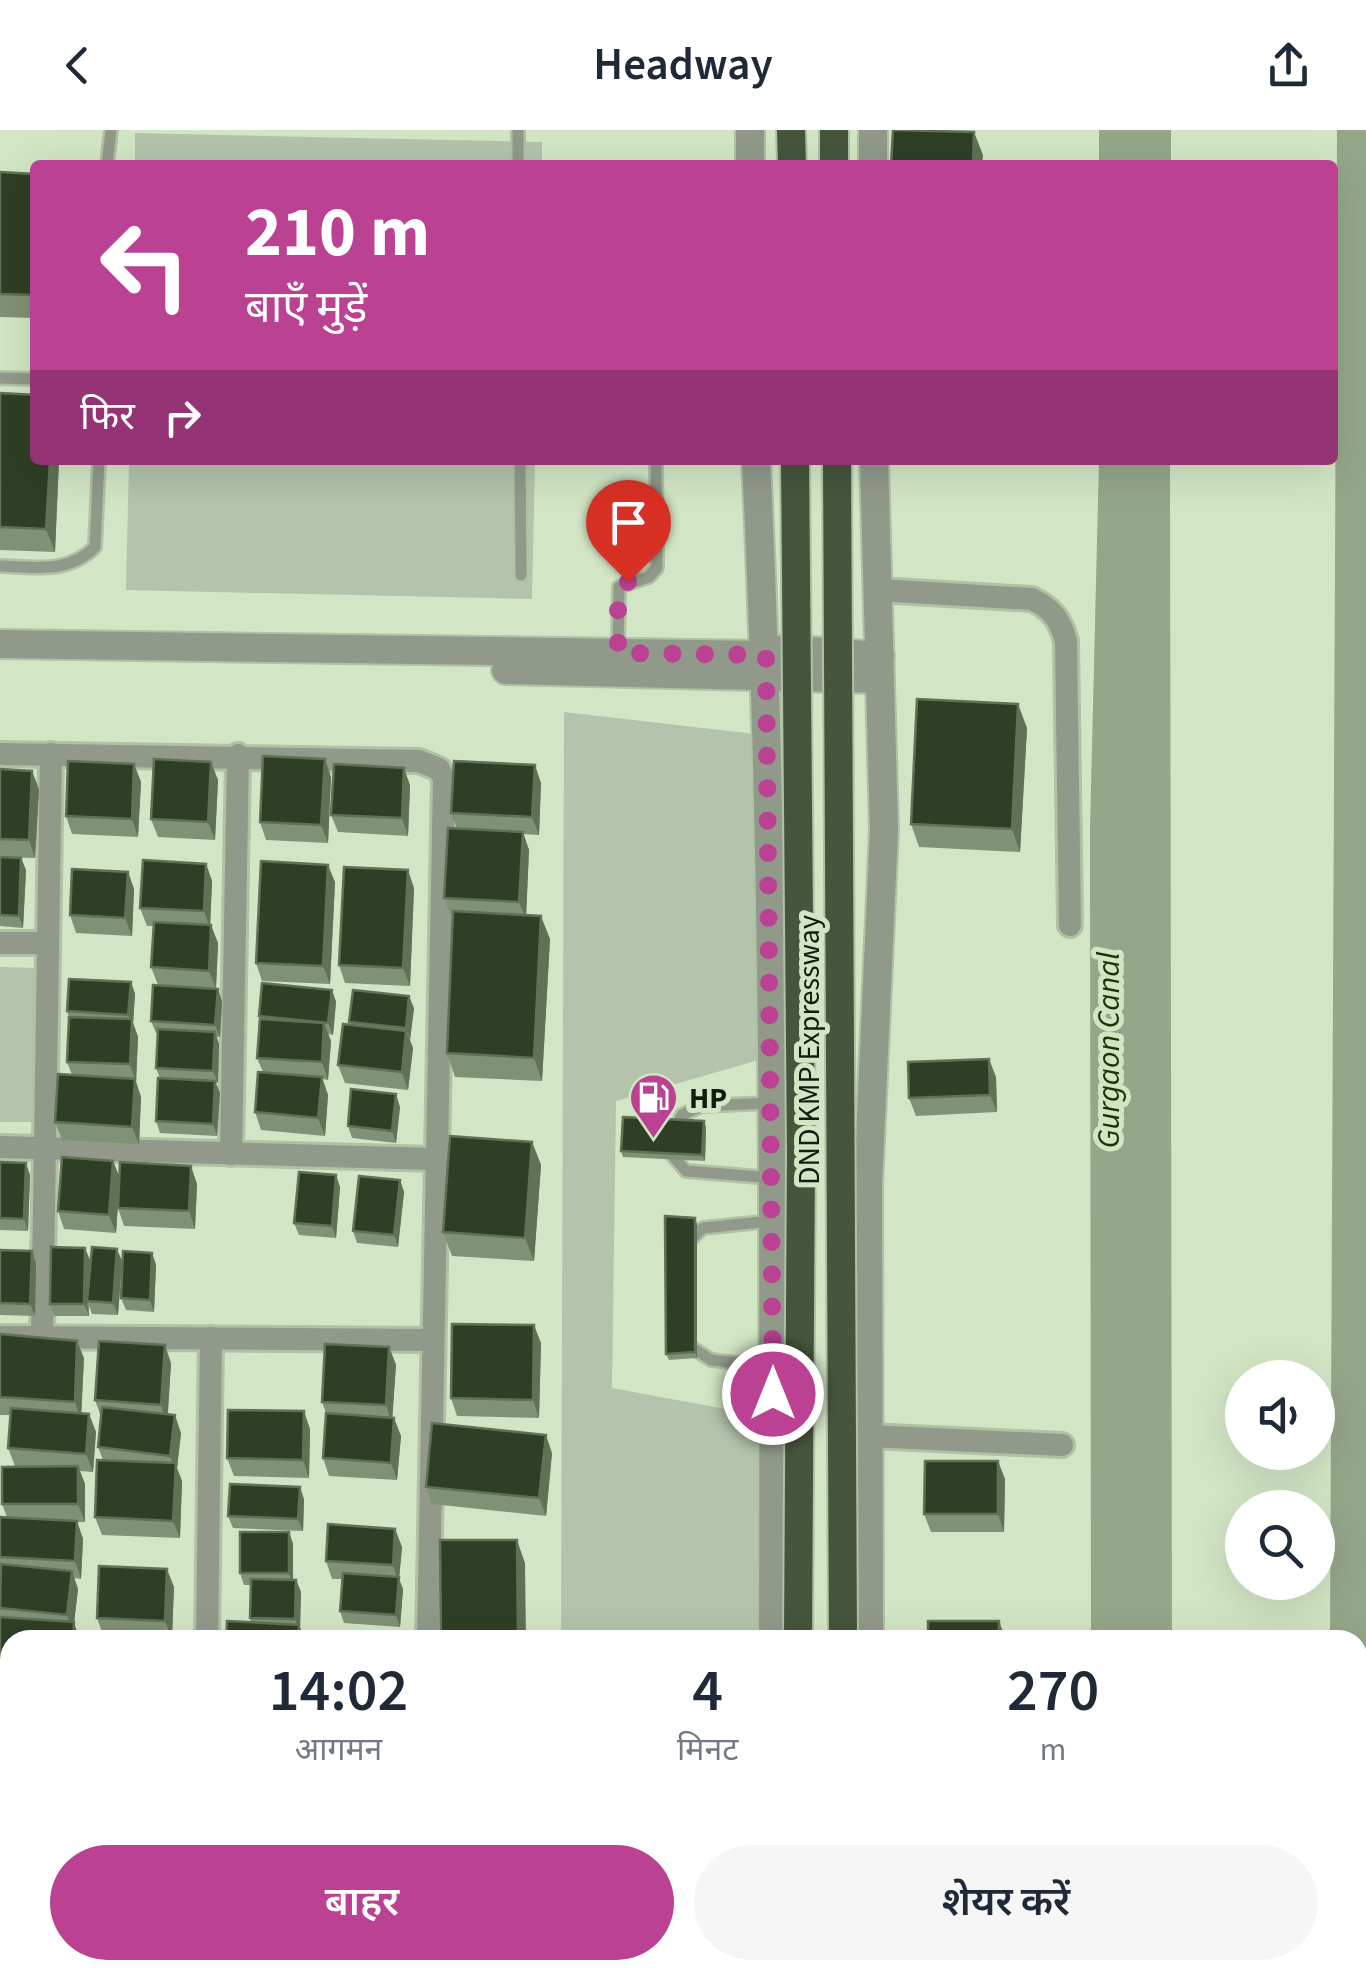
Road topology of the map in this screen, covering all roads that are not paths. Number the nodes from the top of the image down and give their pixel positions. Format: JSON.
{"nodes":[{"id":1,"x":111,"y":130,"type":"edge"},
{"id":2,"x":518,"y":130,"type":"edge"},
{"id":3,"x":750,"y":130,"type":"edge"},
{"id":4,"x":792,"y":130,"type":"edge"},
{"id":5,"x":834,"y":130,"type":"edge"},
{"id":6,"x":873,"y":130,"type":"edge"},
{"id":7,"x":108,"y":160,"type":"edge"},
{"id":8,"x":518,"y":160,"type":"edge"},
{"id":9,"x":750,"y":160,"type":"edge"},
{"id":10,"x":792,"y":160,"type":"edge"},
{"id":11,"x":834,"y":160,"type":"edge"},
{"id":12,"x":872,"y":160,"type":"edge"},
{"id":13,"x":0,"y":378,"type":"edge"},
{"id":14,"x":30,"y":379,"type":"edge"},
{"id":15,"x":99,"y":465,"type":"edge"},
{"id":16,"x":520,"y":465,"type":"edge"},
{"id":17,"x":656,"y":465,"type":"edge"},
{"id":18,"x":756,"y":465,"type":"edge"},
{"id":19,"x":794,"y":465,"type":"edge"},
{"id":20,"x":837,"y":465,"type":"edge"},
{"id":21,"x":874,"y":465,"type":"edge"},
{"id":22,"x":0,"y":566,"type":"edge"},
{"id":23,"x":521,"y":575,"type":"dead end"},
{"id":24,"x":878,"y":590,"type":"junction"},
{"id":25,"x":0,"y":644,"type":"edge"},
{"id":26,"x":618,"y":653,"type":"junction"},
{"id":27,"x":0,"y":661,"type":"edge"},
{"id":28,"x":766,"y":665,"type":"junction"},
{"id":29,"x":880,"y":668,"type":"junction"},
{"id":30,"x":0,"y":754,"type":"edge"},
{"id":31,"x":51,"y":754,"type":"junction"},
{"id":32,"x":238,"y":755,"type":"junction"},
{"id":33,"x":1070,"y":924,"type":"dead end"},
{"id":34,"x":0,"y":943,"type":"edge"},
{"id":35,"x":48,"y":943,"type":"junction"},
{"id":36,"x":772,"y":1103,"type":"junction"},
{"id":37,"x":0,"y":1148,"type":"edge"},
{"id":38,"x":45,"y":1149,"type":"junction"},
{"id":39,"x":231,"y":1154,"type":"junction"},
{"id":40,"x":434,"y":1159,"type":"junction"},
{"id":41,"x":772,"y":1178,"type":"junction"},
{"id":42,"x":772,"y":1221,"type":"junction"},
{"id":43,"x":686,"y":1264,"type":"edge"},
{"id":44,"x":684,"y":1321,"type":"edge"},
{"id":45,"x":0,"y":1337,"type":"edge"},
{"id":46,"x":42,"y":1337,"type":"junction"},
{"id":47,"x":211,"y":1338,"type":"junction"},
{"id":48,"x":432,"y":1340,"type":"junction"},
{"id":49,"x":773,"y":1367,"type":"junction"},
{"id":50,"x":869,"y":1436,"type":"junction"},
{"id":51,"x":1062,"y":1446,"type":"dead end"},
{"id":52,"x":207,"y":1630,"type":"edge"},
{"id":53,"x":428,"y":1630,"type":"edge"},
{"id":54,"x":773,"y":1630,"type":"edge"},
{"id":55,"x":798,"y":1630,"type":"edge"},
{"id":56,"x":843,"y":1630,"type":"edge"},
{"id":57,"x":869,"y":1630,"type":"edge"}],
"edges":[{"from":1,"to":7,"type":"lane"},
{"from":2,"to":8,"type":"lane"},
{"from":3,"to":9,"type":"street"},
{"from":4,"to":10,"type":"highway"},
{"from":5,"to":11,"type":"highway"},
{"from":6,"to":12,"type":"street"},
{"from":13,"to":14,"type":"lane"},
{"from":15,"to":22,"type":"lane"},
{"from":16,"to":23,"type":"lane"},
{"from":17,"to":26,"type":"lane"},
{"from":18,"to":28,"type":"street"},
{"from":19,"to":55,"type":"highway","name":"DND KMP Expressway","bridge":true},
{"from":20,"to":56,"type":"highway","name":"DND KMP Expressway","bridge":true},
{"from":21,"to":24,"type":"street"},
{"from":24,"to":29,"type":"street"},
{"from":24,"to":33,"type":"street"},
{"from":25,"to":26,"type":"street"},
{"from":26,"to":28,"type":"street"},
{"from":27,"to":28,"type":"street"},
{"from":28,"to":29,"type":"street"},
{"from":28,"to":36,"type":"street"},
{"from":29,"to":50,"type":"street"},
{"from":30,"to":31,"type":"street"},
{"from":31,"to":32,"type":"street"},
{"from":31,"to":35,"type":"street"},
{"from":32,"to":39,"type":"street"},
{"from":32,"to":40,"type":"street"},
{"from":34,"to":35,"type":"street"},
{"from":35,"to":38,"type":"street"},
{"from":36,"to":41,"type":"street"},
{"from":36,"to":41,"type":"lane"},
{"from":37,"to":38,"type":"street"},
{"from":38,"to":39,"type":"street"},
{"from":38,"to":46,"type":"street"},
{"from":39,"to":40,"type":"street"},
{"from":40,"to":48,"type":"street"},
{"from":41,"to":42,"type":"street"},
{"from":42,"to":43,"type":"lane"},
{"from":42,"to":49,"type":"street"},
{"from":44,"to":49,"type":"lane"},
{"from":45,"to":46,"type":"street"},
{"from":46,"to":47,"type":"street"},
{"from":47,"to":48,"type":"street"},
{"from":47,"to":52,"type":"street"},
{"from":48,"to":53,"type":"street"},
{"from":49,"to":54,"type":"street"},
{"from":50,"to":51,"type":"street"},
{"from":50,"to":57,"type":"street"}]}
